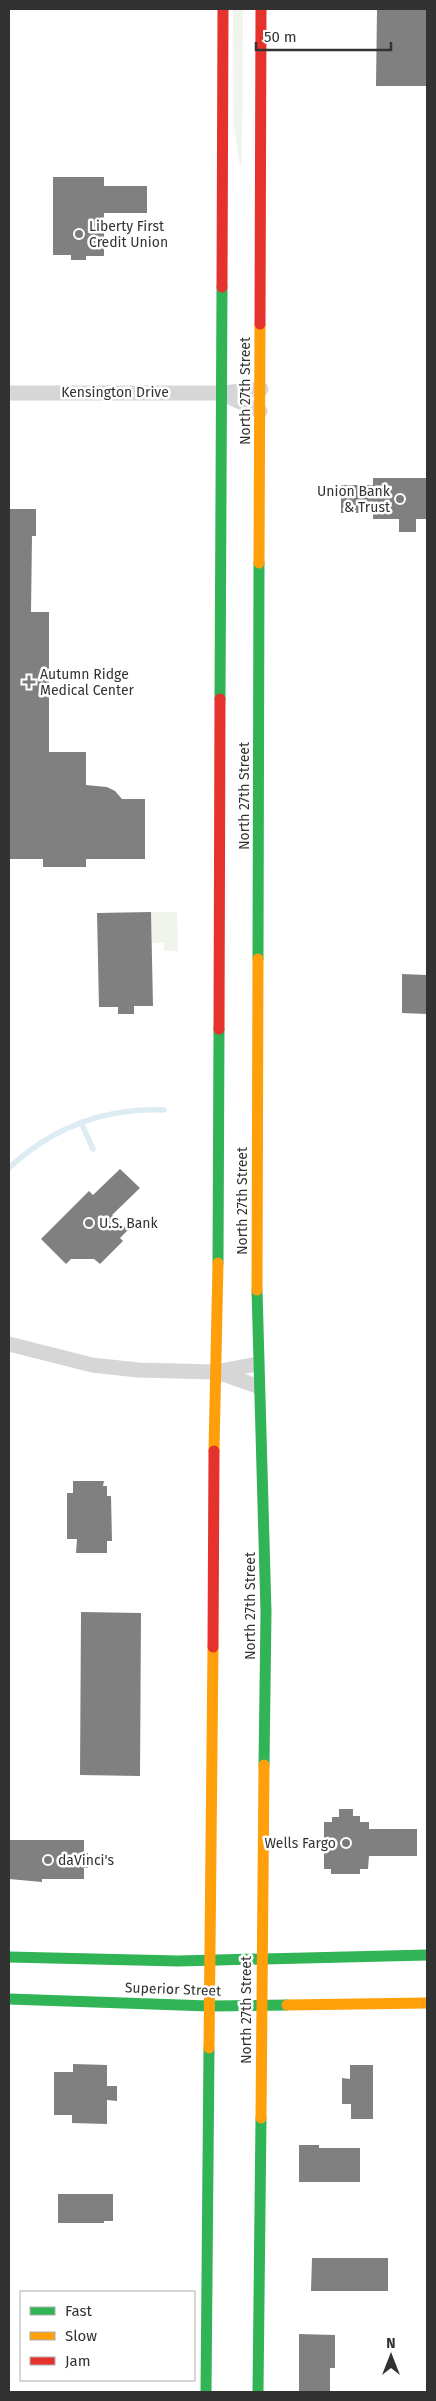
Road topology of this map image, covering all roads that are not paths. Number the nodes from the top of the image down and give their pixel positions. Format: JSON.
{"nodes":[{"id":1,"x":223,"y":9,"type":"edge"},
{"id":2,"x":261,"y":9,"type":"edge"},
{"id":3,"x":261,"y":389,"type":"junction"},
{"id":4,"x":9,"y":393,"type":"edge"},
{"id":5,"x":222,"y":393,"type":"junction"},
{"id":6,"x":260,"y":411,"type":"junction"},
{"id":7,"x":9,"y":1344,"type":"edge"},
{"id":8,"x":257,"y":1364,"type":"junction"},
{"id":9,"x":215,"y":1372,"type":"junction"},
{"id":10,"x":257,"y":1386,"type":"junction"},
{"id":11,"x":427,"y":1955,"type":"edge"},
{"id":12,"x":9,"y":1956,"type":"edge"},
{"id":13,"x":261,"y":1959,"type":"junction"},
{"id":14,"x":209,"y":1960,"type":"junction"},
{"id":15,"x":9,"y":1999,"type":"edge"},
{"id":16,"x":427,"y":2003,"type":"edge"},
{"id":17,"x":261,"y":2005,"type":"junction"},
{"id":18,"x":209,"y":2006,"type":"junction"},
{"id":19,"x":207,"y":2349,"type":"junction"},
{"id":20,"x":219,"y":2384,"type":"dead end"},
{"id":21,"x":206,"y":2392,"type":"edge"},
{"id":22,"x":258,"y":2392,"type":"edge"}],
"edges":[{"from":1,"to":5,"type":"main road","name":"North 27th Street"},
{"from":2,"to":3,"type":"main road","name":"North 27th Street"},
{"from":3,"to":5,"type":"street","name":"Kensington Drive"},
{"from":3,"to":6,"type":"main road","name":"North 27th Street"},
{"from":4,"to":5,"type":"street","name":"Kensington Drive"},
{"from":5,"to":6,"type":"street","name":"Kensington Drive"},
{"from":5,"to":9,"type":"main road","name":"North 27th Street"},
{"from":6,"to":8,"type":"main road","name":"North 27th Street"},
{"from":7,"to":9,"type":"street"},
{"from":8,"to":9,"type":"street"},
{"from":8,"to":10,"type":"main road","name":"North 27th Street"},
{"from":9,"to":10,"type":"street"},
{"from":9,"to":14,"type":"main road","name":"North 27th Street"},
{"from":10,"to":13,"type":"main road","name":"North 27th Street"},
{"from":11,"to":13,"type":"main road","name":"Superior Street"},
{"from":12,"to":14,"type":"main road","name":"Superior Street"},
{"from":13,"to":14,"type":"main road","name":"Superior Street"},
{"from":13,"to":17,"type":"main road","name":"North 27th Street"},
{"from":14,"to":18,"type":"main road","name":"North 27th Street"},
{"from":15,"to":18,"type":"main road","name":"Superior Street"},
{"from":16,"to":17,"type":"main road","name":"Superior Street"},
{"from":17,"to":18,"type":"main road","name":"Superior Street"},
{"from":17,"to":22,"type":"main road","name":"North 27th Street"},
{"from":18,"to":19,"type":"main road","name":"North 27th Street"},
{"from":19,"to":20,"type":"main road"},
{"from":19,"to":21,"type":"main road","name":"North 27th Street"}]}
